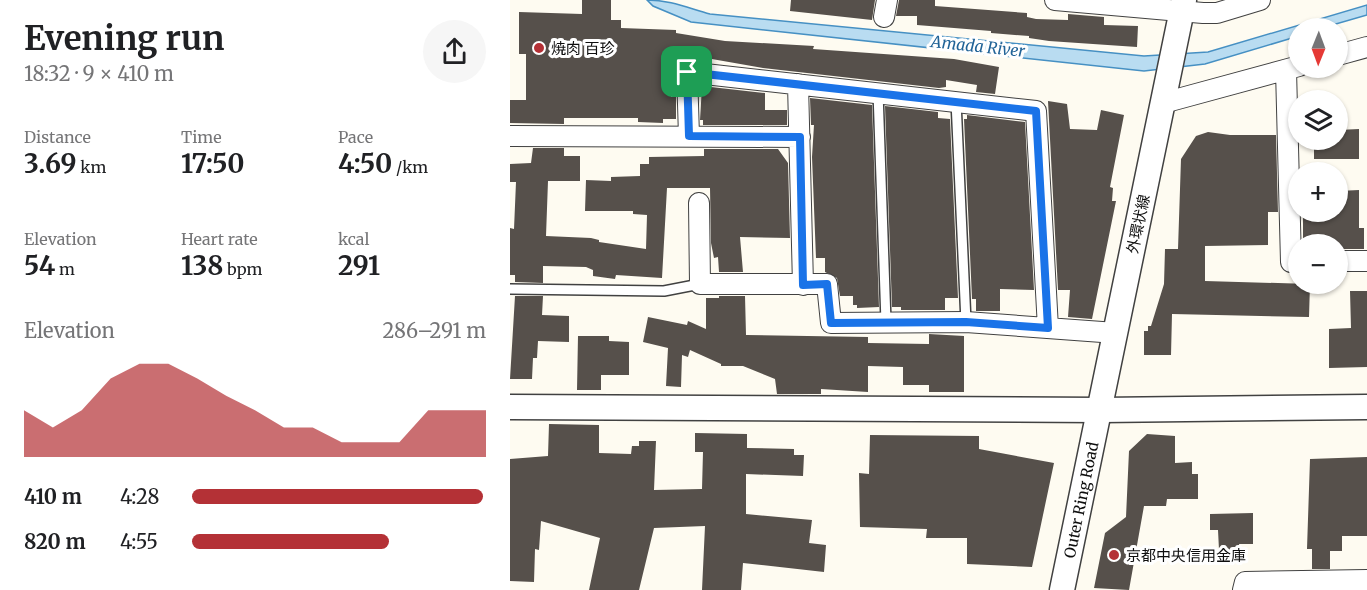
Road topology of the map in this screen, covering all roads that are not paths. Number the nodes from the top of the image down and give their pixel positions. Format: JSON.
{"nodes":[{"id":1,"x":1055,"y":0,"type":"edge"},
{"id":2,"x":1260,"y":0,"type":"edge"},
{"id":3,"x":1183,"y":6,"type":"edge"},
{"id":4,"x":1367,"y":47,"type":"edge"},
{"id":5,"x":1348,"y":53,"type":"edge"},
{"id":6,"x":1288,"y":69,"type":"edge"},
{"id":7,"x":1292,"y":78,"type":"edge"},
{"id":8,"x":798,"y":84,"type":"junction"},
{"id":9,"x":878,"y":92,"type":"junction"},
{"id":10,"x":956,"y":101,"type":"junction"},
{"id":11,"x":1163,"y":103,"type":"junction"},
{"id":12,"x":510,"y":136,"type":"edge"},
{"id":13,"x":689,"y":136,"type":"junction"},
{"id":14,"x":800,"y":137,"type":"junction"},
{"id":15,"x":699,"y":203,"type":"dead end"},
{"id":16,"x":1291,"y":234,"type":"edge"},
{"id":17,"x":1348,"y":261,"type":"edge"},
{"id":18,"x":1367,"y":261,"type":"edge"},
{"id":19,"x":700,"y":284,"type":"junction"},
{"id":20,"x":803,"y":285,"type":"junction"},
{"id":21,"x":510,"y":289,"type":"edge"},
{"id":22,"x":886,"y":322,"type":"junction"},
{"id":23,"x":966,"y":322,"type":"junction"},
{"id":24,"x":1048,"y":328,"type":"junction"},
{"id":25,"x":1116,"y":333,"type":"junction"},
{"id":26,"x":510,"y":407,"type":"edge"},
{"id":27,"x":1367,"y":407,"type":"edge"},
{"id":28,"x":1101,"y":410,"type":"junction"},
{"id":29,"x":1367,"y":580,"type":"edge"},
{"id":30,"x":1062,"y":590,"type":"edge"},
{"id":31,"x":1243,"y":590,"type":"edge"}],
"edges":[{"from":1,"to":3,"type":"street"},
{"from":2,"to":3,"type":"street"},
{"from":3,"to":11,"type":"street","name":"外環状線"},
{"from":4,"to":5,"type":"street"},
{"from":6,"to":11,"type":"street"},
{"from":7,"to":16,"type":"street"},
{"from":8,"to":9,"type":"street"},
{"from":8,"to":13,"type":"street"},
{"from":8,"to":14,"type":"street"},
{"from":9,"to":10,"type":"street"},
{"from":9,"to":22,"type":"lane"},
{"from":10,"to":23,"type":"lane"},
{"from":10,"to":24,"type":"street"},
{"from":11,"to":25,"type":"street","name":"外環状線"},
{"from":12,"to":13,"type":"street"},
{"from":13,"to":14,"type":"street"},
{"from":14,"to":20,"type":"street"},
{"from":15,"to":19,"type":"street"},
{"from":17,"to":18,"type":"street"},
{"from":19,"to":20,"type":"street"},
{"from":19,"to":21,"type":"lane"},
{"from":20,"to":22,"type":"street"},
{"from":22,"to":23,"type":"street"},
{"from":23,"to":24,"type":"street"},
{"from":24,"to":25,"type":"street"},
{"from":25,"to":28,"type":"street","name":"外環状線"},
{"from":26,"to":28,"type":"street"},
{"from":27,"to":28,"type":"street"},
{"from":28,"to":30,"type":"street","name":"Outer Ring Road"},
{"from":29,"to":31,"type":"street"}]}
